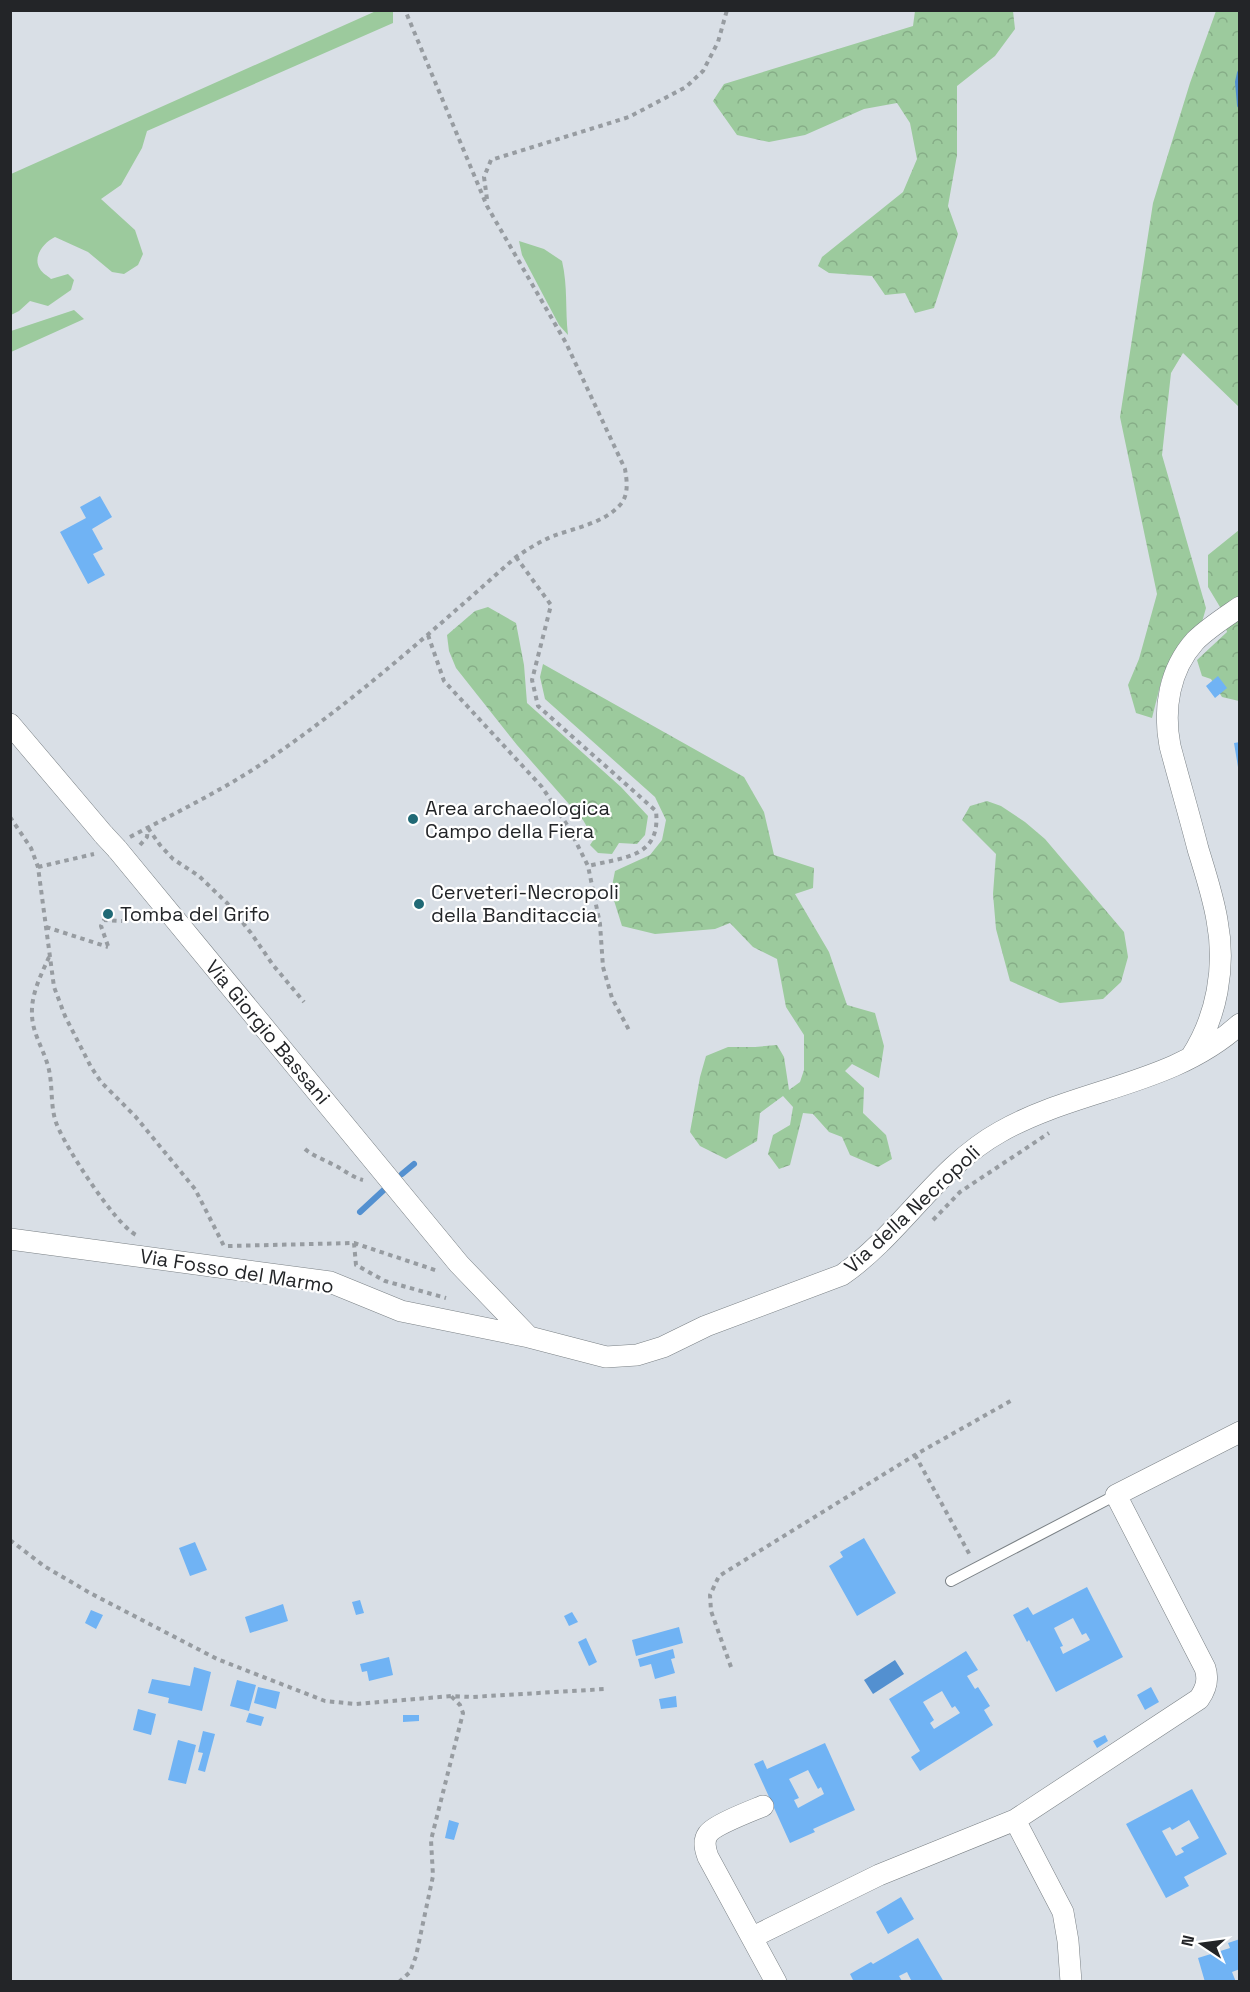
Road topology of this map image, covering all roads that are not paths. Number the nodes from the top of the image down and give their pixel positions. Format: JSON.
{"nodes":[{"id":1,"x":1239,"y":607,"type":"edge"},
{"id":2,"x":10,"y":724,"type":"edge"},
{"id":3,"x":1239,"y":1024,"type":"edge"},
{"id":4,"x":1189,"y":1060,"type":"junction"},
{"id":5,"x":10,"y":1239,"type":"edge"},
{"id":6,"x":529,"y":1336,"type":"junction"},
{"id":7,"x":1239,"y":1432,"type":"edge"},
{"id":8,"x":1116,"y":1495,"type":"junction"},
{"id":9,"x":951,"y":1581,"type":"dead end"},
{"id":10,"x":763,"y":1806,"type":"dead end"},
{"id":11,"x":1015,"y":1820,"type":"junction"},
{"id":12,"x":753,"y":1937,"type":"junction"},
{"id":13,"x":776,"y":1982,"type":"edge"},
{"id":14,"x":1071,"y":1982,"type":"edge"}],
"edges":[{"from":1,"to":4,"type":"street"},
{"from":2,"to":6,"type":"street","name":"Via Giorgio Bassani"},
{"from":3,"to":4,"type":"street","name":"Via della Necropoli"},
{"from":4,"to":6,"type":"street","name":"Via della Necropoli"},
{"from":5,"to":6,"type":"street","name":"Via Fosso del Marmo"},
{"from":7,"to":8,"type":"street"},
{"from":8,"to":9,"type":"lane"},
{"from":8,"to":11,"type":"street"},
{"from":10,"to":12,"type":"street"},
{"from":11,"to":12,"type":"street"},
{"from":11,"to":14,"type":"street"},
{"from":12,"to":13,"type":"street"}]}
